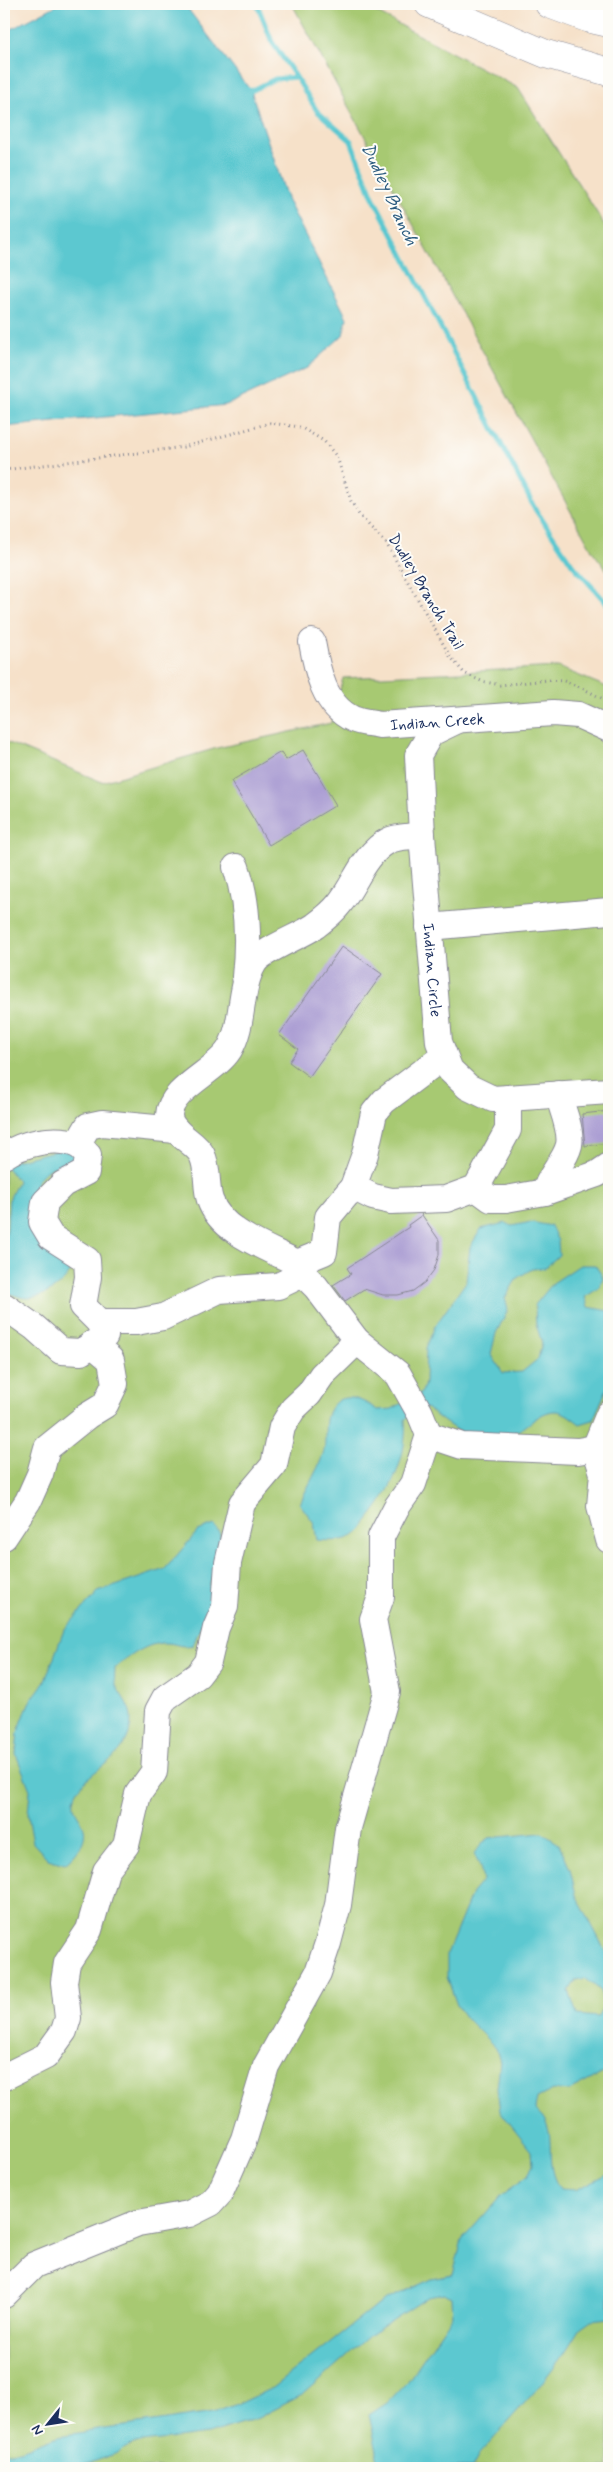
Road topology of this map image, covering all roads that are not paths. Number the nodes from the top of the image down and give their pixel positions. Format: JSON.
{"nodes":[{"id":1,"x":429,"y":4,"type":"edge"},
{"id":2,"x":549,"y":4,"type":"edge"},
{"id":3,"x":609,"y":23,"type":"edge"},
{"id":4,"x":609,"y":72,"type":"edge"},
{"id":5,"x":312,"y":642,"type":"dead end"},
{"id":6,"x":458,"y":720,"type":"junction"},
{"id":7,"x":609,"y":728,"type":"edge"},
{"id":8,"x":422,"y":835,"type":"junction"},
{"id":9,"x":236,"y":867,"type":"dead end"},
{"id":10,"x":609,"y":911,"type":"edge"},
{"id":11,"x":430,"y":927,"type":"junction"},
{"id":12,"x":245,"y":977,"type":"junction"},
{"id":13,"x":444,"y":1056,"type":"junction"},
{"id":14,"x":609,"y":1091,"type":"edge"},
{"id":15,"x":558,"y":1094,"type":"junction"},
{"id":16,"x":508,"y":1098,"type":"junction"},
{"id":17,"x":176,"y":1130,"type":"junction"},
{"id":18,"x":77,"y":1145,"type":"junction"},
{"id":19,"x":4,"y":1156,"type":"edge"},
{"id":20,"x":609,"y":1166,"type":"edge"},
{"id":21,"x":354,"y":1187,"type":"junction"},
{"id":22,"x":476,"y":1188,"type":"junction"},
{"id":23,"x":545,"y":1192,"type":"junction"},
{"id":24,"x":300,"y":1268,"type":"junction"},
{"id":25,"x":4,"y":1306,"type":"edge"},
{"id":26,"x":96,"y":1333,"type":"junction"},
{"id":27,"x":357,"y":1341,"type":"junction"},
{"id":28,"x":609,"y":1414,"type":"edge"},
{"id":29,"x":420,"y":1415,"type":"junction"},
{"id":30,"x":595,"y":1448,"type":"junction"},
{"id":31,"x":606,"y":1480,"type":"edge"},
{"id":32,"x":4,"y":1537,"type":"edge"},
{"id":33,"x":609,"y":1540,"type":"edge"},
{"id":34,"x":4,"y":2077,"type":"edge"},
{"id":35,"x":4,"y":2295,"type":"edge"}],
"edges":[{"from":1,"to":4,"type":"main road"},
{"from":2,"to":3,"type":"main road"},
{"from":5,"to":6,"type":"lane","name":"Indian Creek"},
{"from":6,"to":7,"type":"lane","name":"Indian Creek"},
{"from":6,"to":8,"type":"lane","name":"Indian Circle"},
{"from":8,"to":11,"type":"lane","name":"Indian Circle"},
{"from":8,"to":12,"type":"lane"},
{"from":9,"to":12,"type":"lane"},
{"from":10,"to":11,"type":"lane"},
{"from":11,"to":13,"type":"lane","name":"Indian Circle"},
{"from":12,"to":17,"type":"lane"},
{"from":13,"to":16,"type":"lane","name":"Indian Circle"},
{"from":13,"to":21,"type":"lane"},
{"from":14,"to":15,"type":"lane","name":"Indian Circle"},
{"from":15,"to":16,"type":"lane","name":"Indian Circle"},
{"from":15,"to":23,"type":"lane"},
{"from":16,"to":22,"type":"lane"},
{"from":17,"to":18,"type":"lane"},
{"from":17,"to":24,"type":"lane"},
{"from":18,"to":19,"type":"lane"},
{"from":18,"to":26,"type":"lane"},
{"from":20,"to":23,"type":"lane"},
{"from":21,"to":22,"type":"lane"},
{"from":21,"to":24,"type":"lane"},
{"from":22,"to":23,"type":"lane"},
{"from":24,"to":26,"type":"lane"},
{"from":24,"to":27,"type":"lane"},
{"from":25,"to":26,"type":"lane"},
{"from":26,"to":32,"type":"lane"},
{"from":27,"to":29,"type":"lane"},
{"from":27,"to":34,"type":"lane"},
{"from":28,"to":30,"type":"lane"},
{"from":29,"to":30,"type":"lane"},
{"from":29,"to":35,"type":"lane"},
{"from":30,"to":31,"type":"lane"},
{"from":31,"to":33,"type":"lane"}]}
